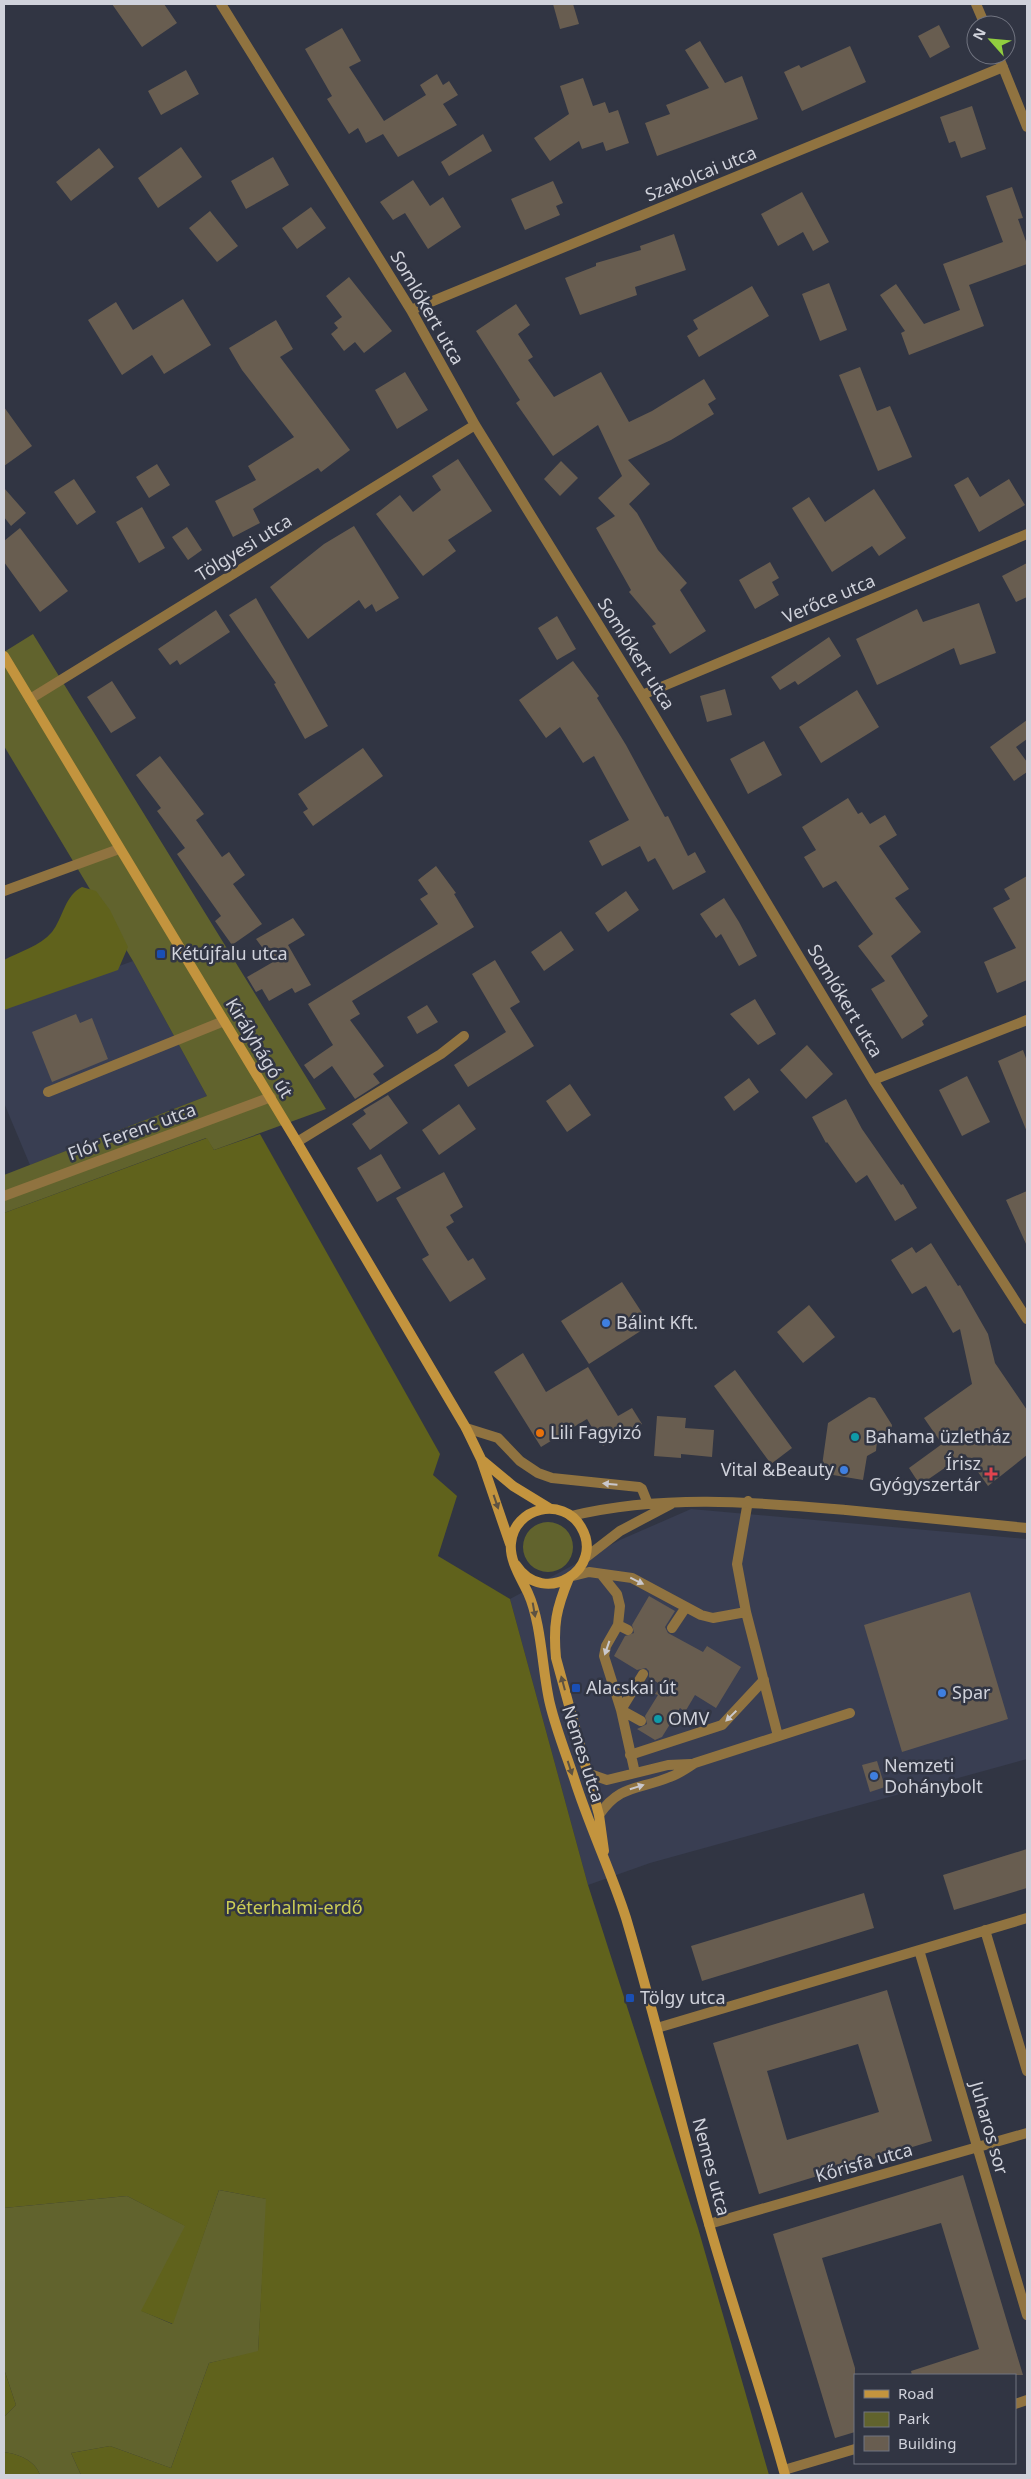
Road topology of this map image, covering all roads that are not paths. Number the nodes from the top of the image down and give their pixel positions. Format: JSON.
{"nodes":[{"id":1,"x":221,"y":4,"type":"edge"},
{"id":2,"x":1003,"y":67,"type":"joint"},
{"id":3,"x":1026,"y":122,"type":"edge"},
{"id":4,"x":411,"y":310,"type":"junction"},
{"id":5,"x":475,"y":426,"type":"junction"},
{"id":6,"x":1027,"y":534,"type":"edge"},
{"id":7,"x":4,"y":656,"type":"edge"},
{"id":8,"x":642,"y":695,"type":"junction"},
{"id":9,"x":30,"y":699,"type":"junction"},
{"id":10,"x":119,"y":849,"type":"junction"},
{"id":11,"x":4,"y":891,"type":"edge"},
{"id":12,"x":1027,"y":1020,"type":"edge"},
{"id":13,"x":224,"y":1021,"type":"junction"},
{"id":14,"x":464,"y":1036,"type":"dead end"},
{"id":15,"x":873,"y":1080,"type":"junction"},
{"id":16,"x":48,"y":1092,"type":"dead end"},
{"id":17,"x":270,"y":1097,"type":"junction"},
{"id":18,"x":297,"y":1142,"type":"junction"},
{"id":19,"x":4,"y":1196,"type":"edge"},
{"id":20,"x":1027,"y":1319,"type":"edge"},
{"id":21,"x":466,"y":1428,"type":"junction"},
{"id":22,"x":481,"y":1459,"type":"junction"},
{"id":23,"x":676,"y":1501,"type":"junction"},
{"id":24,"x":748,"y":1501,"type":"junction"},
{"id":25,"x":648,"y":1504,"type":"junction"},
{"id":26,"x":549,"y":1508,"type":"junction"},
{"id":27,"x":571,"y":1516,"type":"junction"},
{"id":28,"x":1027,"y":1528,"type":"edge"},
{"id":29,"x":511,"y":1545,"type":"junction"},
{"id":30,"x":585,"y":1558,"type":"junction"},
{"id":31,"x":516,"y":1565,"type":"junction"},
{"id":32,"x":601,"y":1574,"type":"junction"},
{"id":33,"x":571,"y":1577,"type":"junction"},
{"id":34,"x":686,"y":1607,"type":"junction"},
{"id":35,"x":746,"y":1612,"type":"junction"},
{"id":36,"x":618,"y":1625,"type":"junction"},
{"id":37,"x":672,"y":1628,"type":"dead end"},
{"id":38,"x":628,"y":1630,"type":"dead end"},
{"id":39,"x":643,"y":1674,"type":"dead end"},
{"id":40,"x":764,"y":1680,"type":"junction"},
{"id":41,"x":621,"y":1710,"type":"junction"},
{"id":42,"x":850,"y":1713,"type":"dead end"},
{"id":43,"x":641,"y":1721,"type":"dead end"},
{"id":44,"x":664,"y":1735,"type":"dead end"},
{"id":45,"x":778,"y":1736,"type":"junction"},
{"id":46,"x":674,"y":1740,"type":"junction"},
{"id":47,"x":630,"y":1755,"type":"junction"},
{"id":48,"x":695,"y":1763,"type":"junction"},
{"id":49,"x":587,"y":1773,"type":"junction"},
{"id":50,"x":635,"y":1773,"type":"junction"},
{"id":51,"x":599,"y":1815,"type":"junction"},
{"id":52,"x":606,"y":1866,"type":"junction"},
{"id":53,"x":1027,"y":1918,"type":"edge"},
{"id":54,"x":984,"y":1930,"type":"junction"},
{"id":55,"x":919,"y":1950,"type":"junction"},
{"id":56,"x":657,"y":2028,"type":"junction"},
{"id":57,"x":1027,"y":2071,"type":"edge"},
{"id":58,"x":1027,"y":2133,"type":"edge"},
{"id":59,"x":977,"y":2147,"type":"junction"},
{"id":60,"x":709,"y":2224,"type":"junction"},
{"id":61,"x":1027,"y":2316,"type":"edge"},
{"id":62,"x":854,"y":2449,"type":"edge"},
{"id":63,"x":785,"y":2472,"type":"edge"}],
"edges":[{"from":1,"to":4,"type":"street","name":"Somlókert utca"},
{"from":2,"to":3,"type":"street"},
{"from":2,"to":4,"type":"street","name":"Szakolcai utca"},
{"from":4,"to":5,"type":"street","name":"Somlókert utca"},
{"from":5,"to":8,"type":"street","name":"Somlókert utca"},
{"from":5,"to":9,"type":"street","name":"Tölgyesi utca"},
{"from":6,"to":8,"type":"street","name":"Verőce utca"},
{"from":7,"to":9,"type":"street","name":"Királyhágó út"},
{"from":8,"to":15,"type":"street","name":"Somlókert utca"},
{"from":9,"to":10,"type":"street","name":"Királyhágó út"},
{"from":10,"to":11,"type":"street"},
{"from":10,"to":13,"type":"street","name":"Királyhágó út"},
{"from":12,"to":15,"type":"street"},
{"from":13,"to":16,"type":"street"},
{"from":13,"to":17,"type":"street","name":"Királyhágó út"},
{"from":14,"to":18,"type":"street"},
{"from":15,"to":20,"type":"street","name":"Somlókert utca"},
{"from":17,"to":18,"type":"street","name":"Királyhágó út"},
{"from":17,"to":19,"type":"street","name":"Flór Ferenc utca"},
{"from":18,"to":21,"type":"street","name":"Királyhágó út"},
{"from":21,"to":22,"type":"street","name":"Királyhágó út"},
{"from":25,"to":21,"type":"street","one_way":true},
{"from":22,"to":26,"type":"street","name":"Királyhágó út"},
{"from":22,"to":29,"type":"street","name":"Királyhágó út","one_way":true},
{"from":23,"to":24,"type":"street"},
{"from":23,"to":25,"type":"street"},
{"from":23,"to":30,"type":"street"},
{"from":24,"to":28,"type":"street"},
{"from":24,"to":35,"type":"street"},
{"from":25,"to":27,"type":"street"},
{"from":26,"to":27,"type":"street"},
{"from":26,"to":29,"type":"street"},
{"from":27,"to":30,"type":"street"},
{"from":29,"to":31,"type":"street","name":"Királyhágó út"},
{"from":30,"to":33,"type":"street","name":"Nemes utca"},
{"from":31,"to":33,"type":"street"},
{"from":31,"to":52,"type":"street","name":"Nemes utca","one_way":true},
{"from":32,"to":33,"type":"street"},
{"from":32,"to":34,"type":"street","one_way":true},
{"from":32,"to":36,"type":"street"},
{"from":49,"to":33,"type":"street","name":"Nemes utca","one_way":true},
{"from":34,"to":35,"type":"street"},
{"from":34,"to":37,"type":"street"},
{"from":35,"to":40,"type":"street"},
{"from":36,"to":38,"type":"street"},
{"from":36,"to":41,"type":"street","one_way":true},
{"from":39,"to":41,"type":"street"},
{"from":40,"to":45,"type":"street"},
{"from":40,"to":46,"type":"street","one_way":true},
{"from":41,"to":43,"type":"street"},
{"from":41,"to":47,"type":"street"},
{"from":42,"to":45,"type":"street"},
{"from":44,"to":46,"type":"street"},
{"from":45,"to":48,"type":"street"},
{"from":46,"to":47,"type":"street"},
{"from":47,"to":50,"type":"street"},
{"from":48,"to":50,"type":"street"},
{"from":51,"to":48,"type":"street","one_way":true},
{"from":49,"to":50,"type":"street"},
{"from":49,"to":51,"type":"street","name":"Nemes utca"},
{"from":51,"to":52,"type":"street","name":"Nemes utca"},
{"from":52,"to":56,"type":"street","name":"Nemes utca"},
{"from":53,"to":54,"type":"street"},
{"from":54,"to":55,"type":"street"},
{"from":54,"to":57,"type":"street"},
{"from":55,"to":56,"type":"street"},
{"from":55,"to":59,"type":"street","name":"Juharos sor"},
{"from":56,"to":60,"type":"street","name":"Nemes utca"},
{"from":58,"to":59,"type":"street","name":"Kőrisfa utca"},
{"from":59,"to":60,"type":"street","name":"Kőrisfa utca"},
{"from":59,"to":61,"type":"street","name":"Juharos sor"},
{"from":60,"to":63,"type":"street","name":"Nemes utca"},
{"from":62,"to":63,"type":"street"}]}
